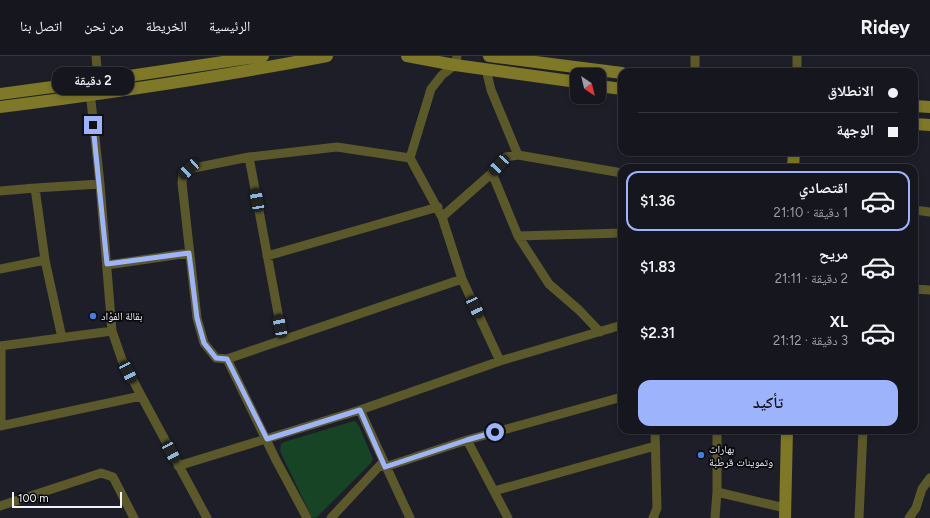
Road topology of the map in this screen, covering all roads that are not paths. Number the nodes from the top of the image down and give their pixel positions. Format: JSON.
{"nodes":[{"id":1,"x":96,"y":56,"type":"edge"},
{"id":2,"x":327,"y":56,"type":"edge"},
{"id":3,"x":407,"y":56,"type":"edge"},
{"id":4,"x":488,"y":56,"type":"edge"},
{"id":5,"x":695,"y":56,"type":"edge"},
{"id":6,"x":797,"y":56,"type":"edge"},
{"id":7,"x":260,"y":59,"type":"edge"},
{"id":8,"x":456,"y":60,"type":"edge"},
{"id":9,"x":695,"y":68,"type":"edge"},
{"id":10,"x":797,"y":68,"type":"edge"},
{"id":11,"x":486,"y":69,"type":"junction"},
{"id":12,"x":618,"y":72,"type":"edge"},
{"id":13,"x":570,"y":81,"type":"edge"},
{"id":14,"x":94,"y":82,"type":"junction"},
{"id":15,"x":606,"y":87,"type":"edge"},
{"id":16,"x":618,"y":88,"type":"edge"},
{"id":17,"x":0,"y":94,"type":"edge"},
{"id":18,"x":90,"y":96,"type":"junction"},
{"id":19,"x":918,"y":106,"type":"edge"},
{"id":20,"x":0,"y":107,"type":"edge"},
{"id":21,"x":930,"y":107,"type":"edge"},
{"id":22,"x":918,"y":124,"type":"edge"},
{"id":23,"x":930,"y":125,"type":"edge"},
{"id":24,"x":518,"y":155,"type":"junction"},
{"id":25,"x":249,"y":157,"type":"junction"},
{"id":26,"x":410,"y":158,"type":"junction"},
{"id":27,"x":618,"y":172,"type":"edge"},
{"id":28,"x":492,"y":173,"type":"junction"},
{"id":29,"x":100,"y":184,"type":"junction"},
{"id":30,"x":35,"y":188,"type":"junction"},
{"id":31,"x":0,"y":191,"type":"edge"},
{"id":32,"x":438,"y":207,"type":"junction"},
{"id":33,"x":918,"y":210,"type":"edge"},
{"id":34,"x":930,"y":212,"type":"edge"},
{"id":35,"x":442,"y":217,"type":"junction"},
{"id":36,"x":618,"y":233,"type":"edge"},
{"id":37,"x":518,"y":236,"type":"junction"},
{"id":38,"x":189,"y":253,"type":"junction"},
{"id":39,"x":267,"y":256,"type":"junction"},
{"id":40,"x":45,"y":260,"type":"junction"},
{"id":41,"x":107,"y":264,"type":"junction"},
{"id":42,"x":0,"y":269,"type":"edge"},
{"id":43,"x":462,"y":279,"type":"junction"},
{"id":44,"x":918,"y":289,"type":"edge"},
{"id":45,"x":930,"y":290,"type":"edge"},
{"id":46,"x":618,"y":326,"type":"edge"},
{"id":47,"x":112,"y":331,"type":"junction"},
{"id":48,"x":600,"y":332,"type":"junction"},
{"id":49,"x":62,"y":338,"type":"junction"},
{"id":50,"x":283,"y":340,"type":"junction"},
{"id":51,"x":1,"y":346,"type":"edge"},
{"id":52,"x":227,"y":359,"type":"junction"},
{"id":53,"x":500,"y":361,"type":"junction"},
{"id":54,"x":141,"y":396,"type":"junction"},
{"id":55,"x":618,"y":397,"type":"edge"},
{"id":56,"x":360,"y":410,"type":"junction"},
{"id":57,"x":0,"y":426,"type":"edge"},
{"id":58,"x":655,"y":434,"type":"edge"},
{"id":59,"x":717,"y":434,"type":"edge"},
{"id":60,"x":787,"y":434,"type":"edge"},
{"id":61,"x":863,"y":434,"type":"edge"},
{"id":62,"x":267,"y":439,"type":"junction"},
{"id":63,"x":467,"y":440,"type":"junction"},
{"id":64,"x":655,"y":446,"type":"junction"},
{"id":65,"x":384,"y":464,"type":"junction"},
{"id":66,"x":178,"y":466,"type":"junction"},
{"id":67,"x":930,"y":478,"type":"edge"},
{"id":68,"x":494,"y":491,"type":"junction"},
{"id":69,"x":717,"y":492,"type":"junction"},
{"id":70,"x":0,"y":506,"type":"edge"},
{"id":71,"x":785,"y":513,"type":"edge"},
{"id":72,"x":134,"y":518,"type":"edge"},
{"id":73,"x":207,"y":518,"type":"edge"},
{"id":74,"x":308,"y":518,"type":"edge"},
{"id":75,"x":331,"y":518,"type":"edge"},
{"id":76,"x":410,"y":518,"type":"edge"},
{"id":77,"x":508,"y":518,"type":"edge"},
{"id":78,"x":653,"y":518,"type":"edge"},
{"id":79,"x":716,"y":518,"type":"edge"},
{"id":80,"x":859,"y":518,"type":"edge"},
{"id":81,"x":910,"y":518,"type":"edge"}],
"edges":[{"from":1,"to":14,"type":"street"},
{"from":2,"to":7,"type":"main road"},
{"from":3,"to":8,"type":"main road"},
{"from":4,"to":12,"type":"main road"},
{"from":5,"to":9,"type":"street"},
{"from":6,"to":10,"type":"street"},
{"from":7,"to":14,"type":"main road"},
{"from":7,"to":18,"type":"main road"},
{"from":8,"to":11,"type":"main road"},
{"from":8,"to":26,"type":"street"},
{"from":11,"to":13,"type":"main road"},
{"from":11,"to":24,"type":"street"},
{"from":14,"to":17,"type":"main road"},
{"from":14,"to":18,"type":"street"},
{"from":15,"to":16,"type":"main road"},
{"from":18,"to":20,"type":"main road"},
{"from":18,"to":29,"type":"street"},
{"from":19,"to":21,"type":"main road"},
{"from":22,"to":23,"type":"main road"},
{"from":24,"to":27,"type":"street"},
{"from":24,"to":28,"type":"street"},
{"from":25,"to":26,"type":"street"},
{"from":25,"to":38,"type":"street"},
{"from":25,"to":39,"type":"street"},
{"from":26,"to":32,"type":"street"},
{"from":28,"to":35,"type":"street"},
{"from":28,"to":37,"type":"street"},
{"from":29,"to":30,"type":"street"},
{"from":29,"to":41,"type":"street"},
{"from":30,"to":31,"type":"street"},
{"from":30,"to":40,"type":"street"},
{"from":32,"to":35,"type":"street"},
{"from":32,"to":39,"type":"street"},
{"from":33,"to":34,"type":"street"},
{"from":35,"to":43,"type":"street"},
{"from":36,"to":37,"type":"street"},
{"from":37,"to":48,"type":"street"},
{"from":38,"to":41,"type":"street"},
{"from":38,"to":52,"type":"street"},
{"from":39,"to":50,"type":"street"},
{"from":40,"to":42,"type":"street"},
{"from":40,"to":49,"type":"street"},
{"from":41,"to":47,"type":"street"},
{"from":43,"to":50,"type":"street"},
{"from":43,"to":53,"type":"street"},
{"from":44,"to":45,"type":"street"},
{"from":46,"to":48,"type":"street"},
{"from":47,"to":49,"type":"street"},
{"from":47,"to":54,"type":"street"},
{"from":48,"to":53,"type":"street"},
{"from":49,"to":51,"type":"street"},
{"from":50,"to":52,"type":"street"},
{"from":51,"to":57,"type":"street"},
{"from":52,"to":62,"type":"street"},
{"from":53,"to":56,"type":"street"},
{"from":54,"to":57,"type":"street"},
{"from":54,"to":66,"type":"street"},
{"from":55,"to":63,"type":"street"},
{"from":56,"to":62,"type":"street"},
{"from":56,"to":65,"type":"street"},
{"from":58,"to":64,"type":"street"},
{"from":59,"to":69,"type":"street"},
{"from":60,"to":71,"type":"main road"},
{"from":61,"to":80,"type":"street"},
{"from":62,"to":66,"type":"street"},
{"from":62,"to":74,"type":"street"},
{"from":63,"to":65,"type":"street"},
{"from":63,"to":68,"type":"street"},
{"from":64,"to":68,"type":"street"},
{"from":64,"to":78,"type":"street"},
{"from":65,"to":75,"type":"street"},
{"from":65,"to":76,"type":"street"},
{"from":66,"to":73,"type":"street"},
{"from":67,"to":81,"type":"street"},
{"from":68,"to":77,"type":"street"},
{"from":69,"to":71,"type":"street"},
{"from":69,"to":79,"type":"street"},
{"from":70,"to":72,"type":"street"}]}
